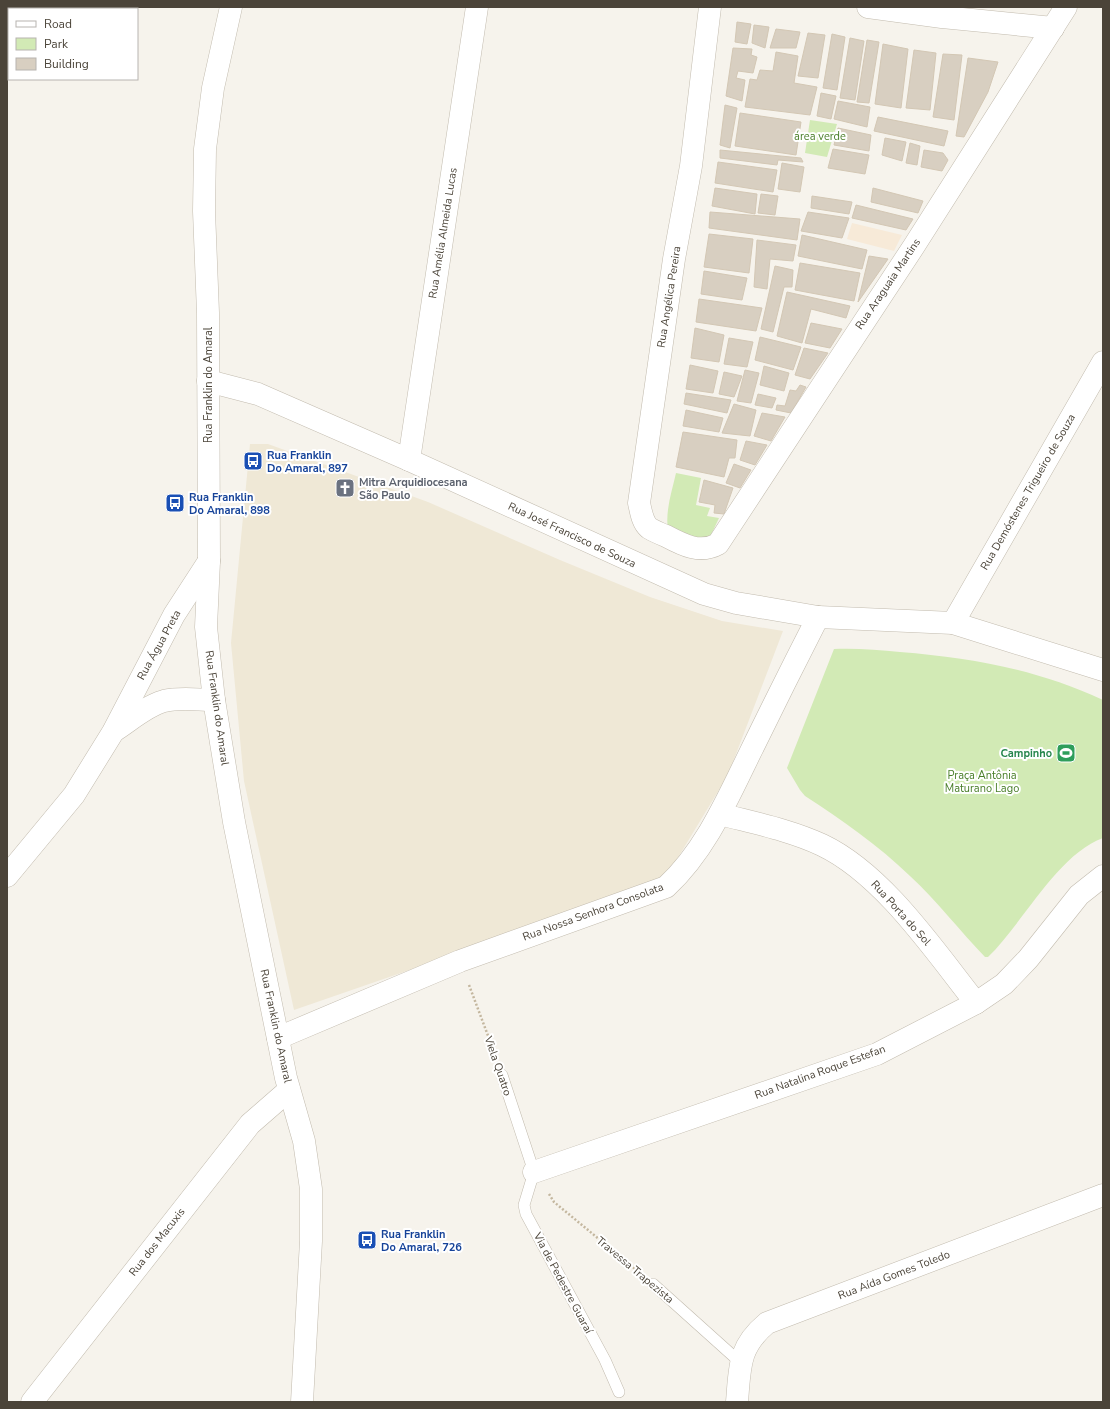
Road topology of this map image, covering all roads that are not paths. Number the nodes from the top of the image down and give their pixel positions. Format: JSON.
{"nodes":[{"id":1,"x":231,"y":7,"type":"edge"},
{"id":2,"x":477,"y":7,"type":"edge"},
{"id":3,"x":710,"y":7,"type":"edge"},
{"id":4,"x":868,"y":7,"type":"edge"},
{"id":5,"x":1066,"y":7,"type":"edge"},
{"id":6,"x":1053,"y":28,"type":"junction"},
{"id":7,"x":1103,"y":362,"type":"edge"},
{"id":8,"x":208,"y":381,"type":"junction"},
{"id":9,"x":409,"y":460,"type":"junction"},
{"id":10,"x":701,"y":549,"type":"joint"},
{"id":11,"x":209,"y":561,"type":"junction"},
{"id":12,"x":818,"y":617,"type":"junction"},
{"id":13,"x":953,"y":623,"type":"junction"},
{"id":14,"x":1103,"y":670,"type":"edge"},
{"id":15,"x":214,"y":700,"type":"junction"},
{"id":16,"x":113,"y":732,"type":"junction"},
{"id":17,"x":720,"y":814,"type":"junction"},
{"id":18,"x":7,"y":876,"type":"edge"},
{"id":19,"x":1103,"y":876,"type":"edge"},
{"id":20,"x":976,"y":1003,"type":"junction"},
{"id":21,"x":278,"y":1038,"type":"junction"},
{"id":22,"x":502,"y":1075,"type":"road end"},
{"id":23,"x":289,"y":1090,"type":"junction"},
{"id":24,"x":534,"y":1172,"type":"junction"},
{"id":25,"x":1103,"y":1195,"type":"edge"},
{"id":26,"x":653,"y":1284,"type":"road end"},
{"id":27,"x":741,"y":1363,"type":"junction"},
{"id":28,"x":618,"y":1392,"type":"dead end"},
{"id":29,"x":32,"y":1402,"type":"edge"},
{"id":30,"x":302,"y":1402,"type":"edge"},
{"id":31,"x":736,"y":1402,"type":"edge"}],
"edges":[{"from":1,"to":8,"type":"street","name":"Rua Franklin do Amaral"},
{"from":2,"to":9,"type":"street","name":"Rua Amélia Almeida Lucas"},
{"from":3,"to":10,"type":"street","name":"Rua Angélica Pereira"},
{"from":4,"to":6,"type":"street"},
{"from":5,"to":6,"type":"street","name":"Rua Araguaia Martins"},
{"from":6,"to":10,"type":"street","name":"Rua Araguaia Martins"},
{"from":7,"to":13,"type":"street","name":"Rua Demóstenes Trigueiro de Souza"},
{"from":8,"to":9,"type":"street","name":"Rua José Francisco de Souza"},
{"from":8,"to":11,"type":"street","name":"Rua Franklin do Amaral"},
{"from":9,"to":12,"type":"street","name":"Rua José Francisco de Souza"},
{"from":11,"to":15,"type":"street","name":"Rua Franklin do Amaral"},
{"from":11,"to":16,"type":"street","name":"Rua Água Preta"},
{"from":12,"to":13,"type":"street","name":"Rua José Francisco de Souza"},
{"from":12,"to":17,"type":"street","name":"Rua Nossa Senhora Consolata"},
{"from":13,"to":14,"type":"street"},
{"from":15,"to":16,"type":"street","name":"Rua Água Preta"},
{"from":15,"to":21,"type":"street","name":"Rua Franklin do Amaral"},
{"from":16,"to":18,"type":"street","name":"Rua Água Preta"},
{"from":17,"to":20,"type":"street","name":"Rua Porta do Sol"},
{"from":17,"to":21,"type":"street","name":"Rua Nossa Senhora Consolata"},
{"from":19,"to":20,"type":"street","name":"Rua Natalina Roque Estefan"},
{"from":20,"to":24,"type":"street","name":"Rua Natalina Roque Estefan"},
{"from":21,"to":23,"type":"street","name":"Rua Franklin do Amaral"},
{"from":22,"to":24,"type":"lane","name":"Viela Quatro"},
{"from":23,"to":29,"type":"street","name":"Rua dos Macuxis"},
{"from":23,"to":30,"type":"street","name":"Rua Franklin do Amaral"},
{"from":24,"to":28,"type":"lane","name":"Via de Pedestre Guaraí"},
{"from":25,"to":27,"type":"street","name":"Rua Aída Gomes Toledo"},
{"from":26,"to":27,"type":"lane","name":"Travessa Trapezista"},
{"from":27,"to":31,"type":"street","name":"Rua Aída Gomes Toledo"}]}
